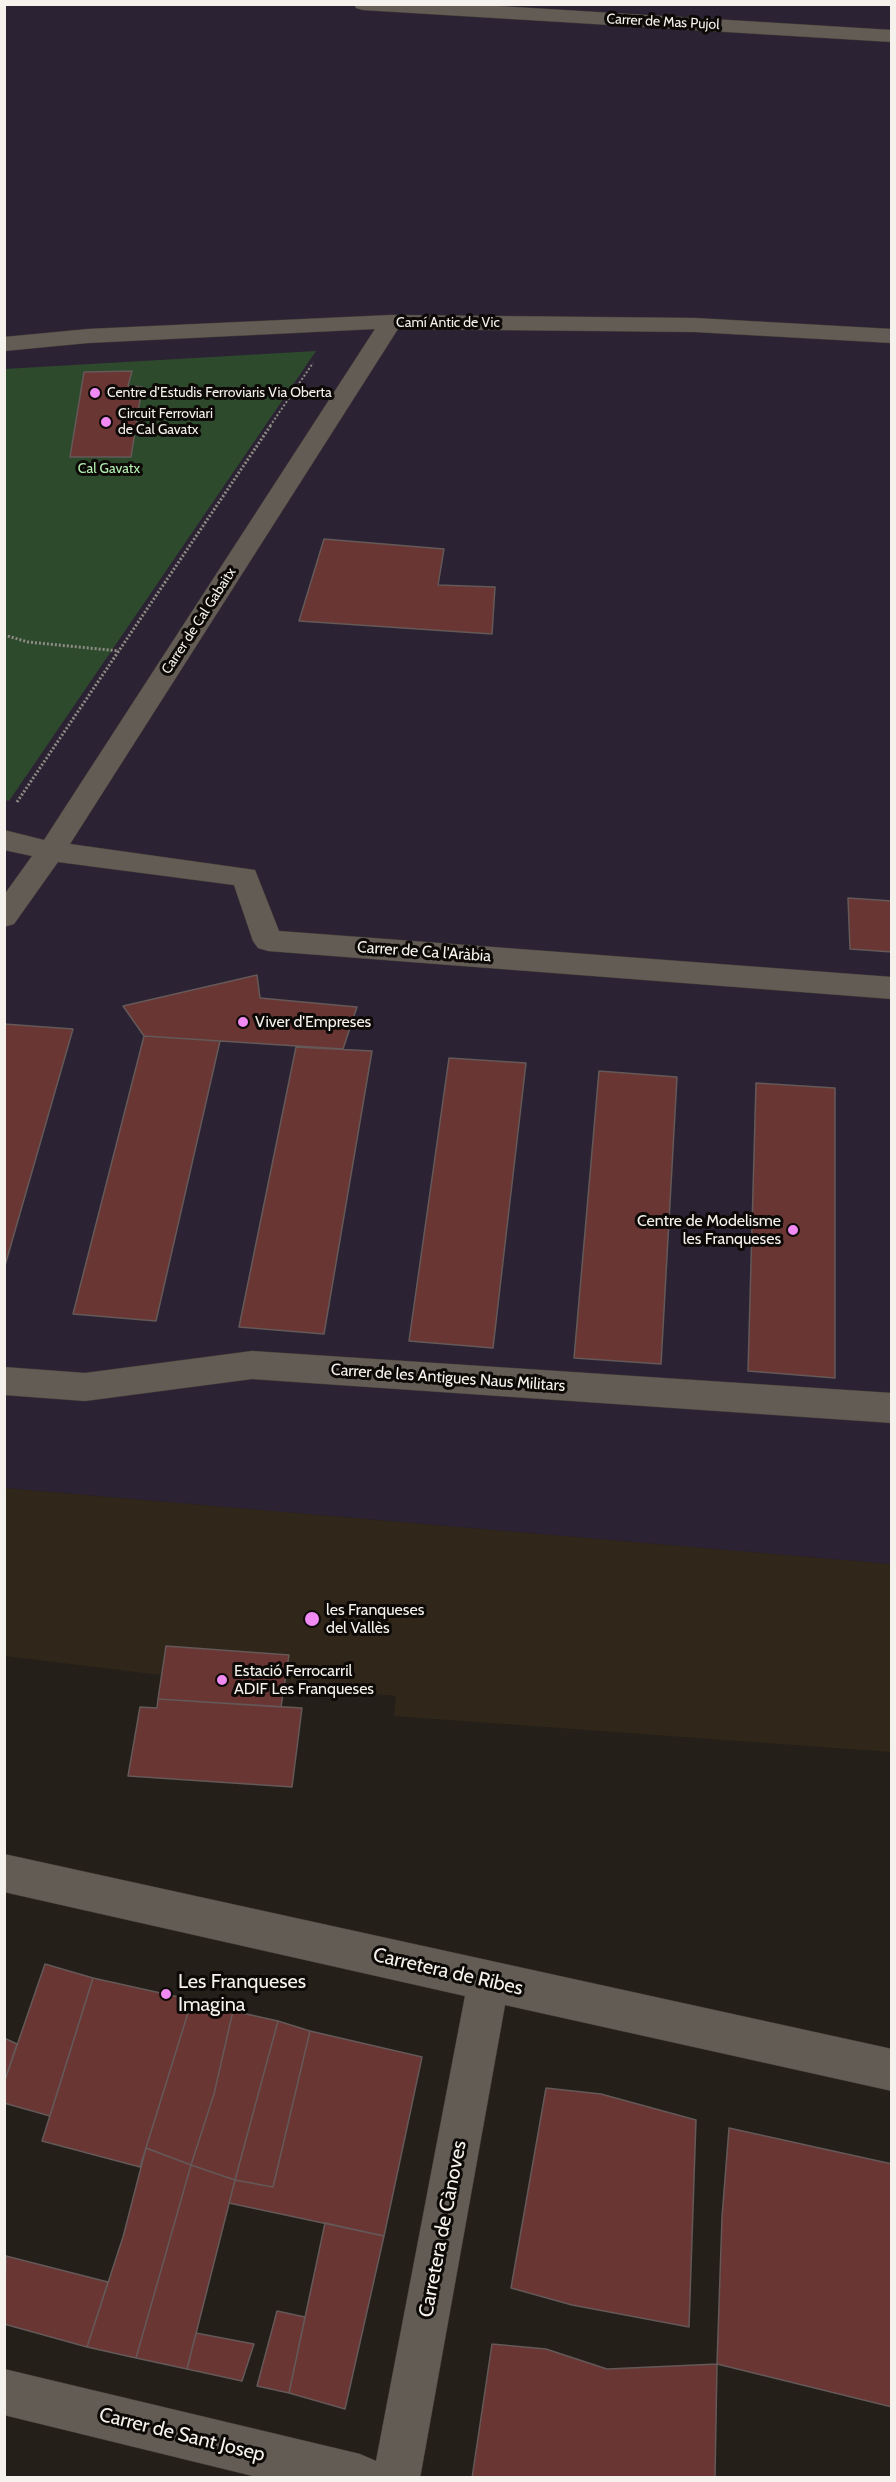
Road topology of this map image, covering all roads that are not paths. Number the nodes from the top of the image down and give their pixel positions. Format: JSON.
{"nodes":[{"id":1,"x":363,"y":4,"type":"edge"},
{"id":2,"x":891,"y":36,"type":"edge"},
{"id":3,"x":391,"y":322,"type":"junction"},
{"id":4,"x":891,"y":336,"type":"edge"},
{"id":5,"x":4,"y":344,"type":"edge"},
{"id":6,"x":4,"y":840,"type":"edge"},
{"id":7,"x":51,"y":851,"type":"junction"},
{"id":8,"x":4,"y":917,"type":"edge"},
{"id":9,"x":891,"y":988,"type":"edge"},
{"id":10,"x":4,"y":1381,"type":"edge"},
{"id":11,"x":891,"y":1408,"type":"edge"},
{"id":12,"x":4,"y":1873,"type":"edge"},
{"id":13,"x":489,"y":1981,"type":"junction"},
{"id":14,"x":891,"y":2070,"type":"edge"},
{"id":15,"x":4,"y":2392,"type":"edge"},
{"id":16,"x":360,"y":2478,"type":"edge"},
{"id":17,"x":396,"y":2478,"type":"edge"}],
"edges":[{"from":1,"to":2,"type":"street","name":"Carrer de Mas Pujol"},
{"from":3,"to":4,"type":"street","name":"Camí Antic de Vic"},
{"from":3,"to":5,"type":"street","name":"Camí Antic de Vic"},
{"from":3,"to":7,"type":"street","name":"Carrer de Cal Gabaitx"},
{"from":6,"to":7,"type":"street","name":"Carrer de Ca l'Aràbia"},
{"from":7,"to":8,"type":"street","name":"Carrer de Cal Gabaitx"},
{"from":7,"to":9,"type":"street","name":"Carrer de Ca l'Aràbia"},
{"from":10,"to":11,"type":"street","name":"Carrer de les Antigues Naus Militars"},
{"from":12,"to":13,"type":"street","name":"Carretera de Ribes"},
{"from":13,"to":14,"type":"street","name":"Carretera de Ribes"},
{"from":13,"to":17,"type":"street","name":"Carretera de Cànoves"},
{"from":15,"to":16,"type":"street","name":"Carrer de Sant Josep"}]}
